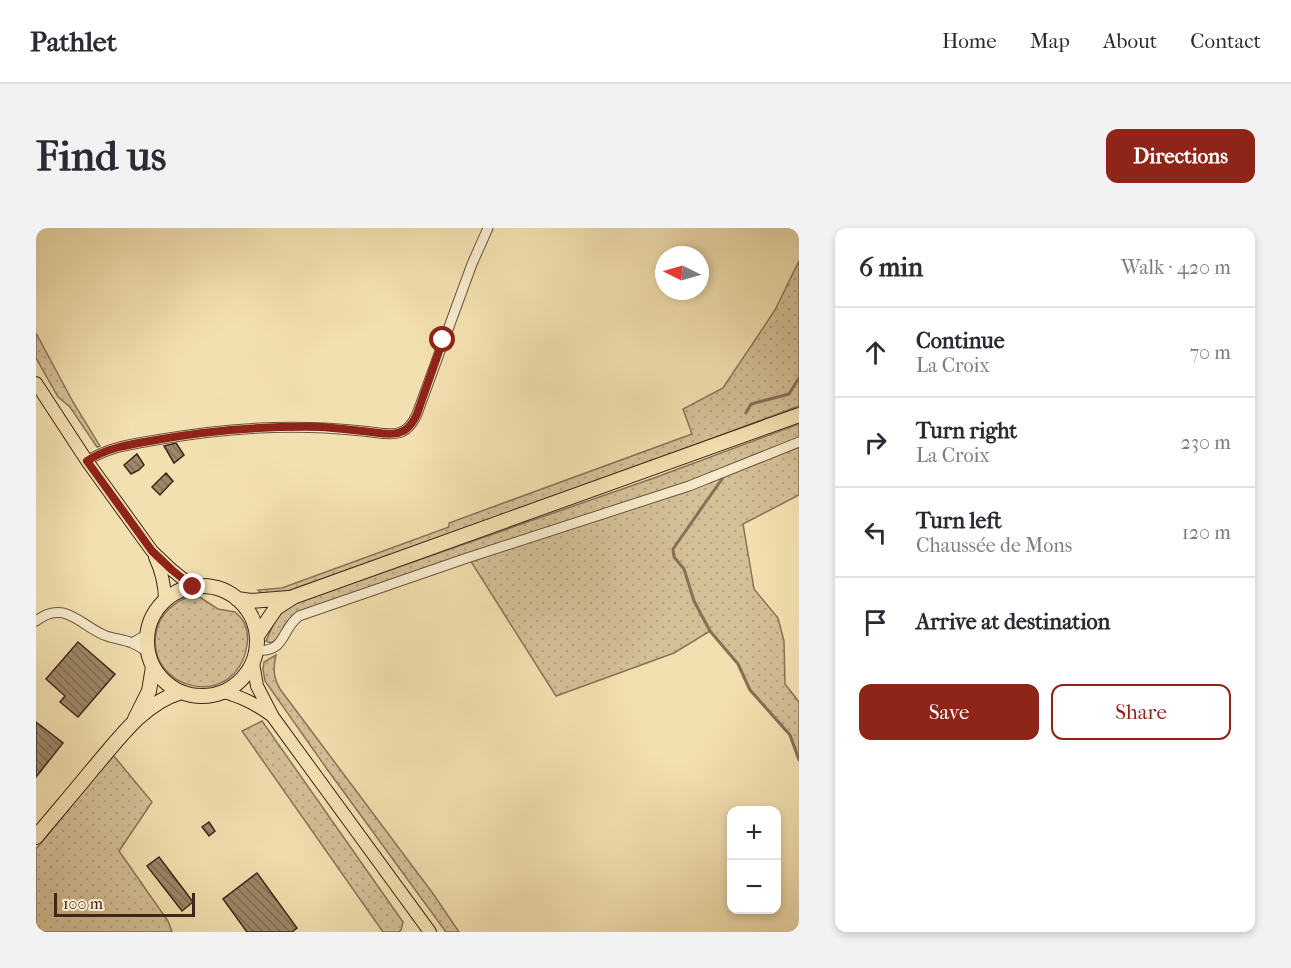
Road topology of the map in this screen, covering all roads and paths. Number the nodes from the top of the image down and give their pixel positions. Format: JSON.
{"nodes":[{"id":1,"x":488,"y":228,"type":"edge"},
{"id":2,"x":36,"y":383,"type":"edge"},
{"id":3,"x":799,"y":415,"type":"edge"},
{"id":4,"x":799,"y":442,"type":"edge"},
{"id":5,"x":87,"y":461,"type":"junction"},
{"id":6,"x":152,"y":551,"type":"junction"},
{"id":7,"x":193,"y":587,"type":"junction"},
{"id":8,"x":293,"y":597,"type":"junction"},
{"id":9,"x":237,"y":599,"type":"junction"},
{"id":10,"x":165,"y":601,"type":"junction"},
{"id":11,"x":36,"y":621,"type":"edge"},
{"id":12,"x":147,"y":634,"type":"junction"},
{"id":13,"x":257,"y":636,"type":"junction"},
{"id":14,"x":132,"y":643,"type":"junction"},
{"id":15,"x":148,"y":652,"type":"junction"},
{"id":16,"x":254,"y":657,"type":"junction"},
{"id":17,"x":153,"y":668,"type":"junction"},
{"id":18,"x":181,"y":692,"type":"junction"},
{"id":19,"x":224,"y":692,"type":"junction"},
{"id":20,"x":273,"y":717,"type":"junction"},
{"id":21,"x":134,"y":721,"type":"junction"},
{"id":22,"x":36,"y":837,"type":"edge"},
{"id":23,"x":430,"y":932,"type":"edge"}],
"edges":[{"from":1,"to":5,"type":"street"},
{"from":2,"to":5,"type":"main road"},
{"from":3,"to":8,"type":"highway"},
{"from":4,"to":16,"type":"street"},
{"from":5,"to":6,"type":"main road"},
{"from":6,"to":7,"type":"main road"},
{"from":6,"to":10,"type":"main road"},
{"from":7,"to":9,"type":"highway"},
{"from":7,"to":10,"type":"highway"},
{"from":8,"to":9,"type":"highway"},
{"from":8,"to":13,"type":"highway"},
{"from":9,"to":13,"type":"highway"},
{"from":10,"to":12,"type":"highway"},
{"from":11,"to":14,"type":"street"},
{"from":12,"to":14,"type":"street"},
{"from":12,"to":15,"type":"highway"},
{"from":13,"to":16,"type":"highway"},
{"from":14,"to":15,"type":"street"},
{"from":15,"to":17,"type":"highway"},
{"from":16,"to":19,"type":"highway"},
{"from":16,"to":20,"type":"main road"},
{"from":17,"to":18,"type":"highway"},
{"from":17,"to":21,"type":"highway"},
{"from":18,"to":19,"type":"highway"},
{"from":18,"to":21,"type":"highway"},
{"from":19,"to":20,"type":"main road"},
{"from":20,"to":23,"type":"main road"},
{"from":21,"to":22,"type":"highway"}]}
